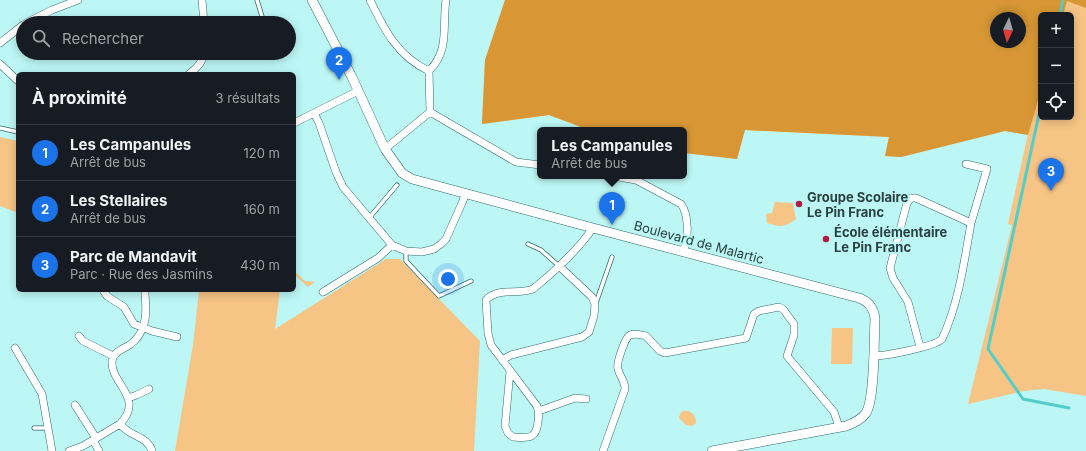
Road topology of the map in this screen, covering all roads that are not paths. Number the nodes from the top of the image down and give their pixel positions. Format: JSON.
{"nodes":[{"id":1,"x":78,"y":0,"type":"edge"},
{"id":2,"x":202,"y":0,"type":"edge"},
{"id":3,"x":257,"y":0,"type":"edge"},
{"id":4,"x":312,"y":0,"type":"edge"},
{"id":5,"x":370,"y":0,"type":"edge"},
{"id":6,"x":446,"y":0,"type":"edge"},
{"id":7,"x":40,"y":16,"type":"edge"},
{"id":8,"x":203,"y":16,"type":"edge"},
{"id":9,"x":262,"y":16,"type":"edge"},
{"id":10,"x":16,"y":30,"type":"edge"},
{"id":11,"x":0,"y":43,"type":"edge"},
{"id":12,"x":202,"y":60,"type":"edge"},
{"id":13,"x":0,"y":64,"type":"edge"},
{"id":14,"x":429,"y":71,"type":"junction"},
{"id":15,"x":192,"y":72,"type":"edge"},
{"id":16,"x":16,"y":78,"type":"edge"},
{"id":17,"x":358,"y":91,"type":"junction"},
{"id":18,"x":430,"y":112,"type":"junction"},
{"id":19,"x":314,"y":113,"type":"junction"},
{"id":20,"x":296,"y":122,"type":"edge"},
{"id":21,"x":0,"y":128,"type":"edge"},
{"id":22,"x":16,"y":132,"type":"edge"},
{"id":23,"x":385,"y":149,"type":"junction"},
{"id":24,"x":966,"y":164,"type":"dead end"},
{"id":25,"x":537,"y":165,"type":"edge"},
{"id":26,"x":638,"y":179,"type":"edge"},
{"id":27,"x":397,"y":185,"type":"dead end"},
{"id":28,"x":466,"y":193,"type":"junction"},
{"id":29,"x":368,"y":218,"type":"junction"},
{"id":30,"x":970,"y":223,"type":"junction"},
{"id":31,"x":593,"y":228,"type":"junction"},
{"id":32,"x":528,"y":244,"type":"dead end"},
{"id":33,"x":392,"y":245,"type":"junction"},
{"id":34,"x":406,"y":251,"type":"junction"},
{"id":35,"x":683,"y":251,"type":"junction"},
{"id":36,"x":612,"y":257,"type":"dead end"},
{"id":37,"x":559,"y":266,"type":"junction"},
{"id":38,"x":471,"y":281,"type":"dead end"},
{"id":39,"x":104,"y":292,"type":"edge"},
{"id":40,"x":145,"y":292,"type":"edge"},
{"id":41,"x":323,"y":292,"type":"dead end"},
{"id":42,"x":595,"y":304,"type":"junction"},
{"id":43,"x":143,"y":328,"type":"junction"},
{"id":44,"x":79,"y":336,"type":"dead end"},
{"id":45,"x":177,"y":337,"type":"dead end"},
{"id":46,"x":920,"y":347,"type":"junction"},
{"id":47,"x":15,"y":348,"type":"dead end"},
{"id":48,"x":113,"y":356,"type":"junction"},
{"id":49,"x":874,"y":356,"type":"junction"},
{"id":50,"x":502,"y":360,"type":"junction"},
{"id":51,"x":510,"y":371,"type":"junction"},
{"id":52,"x":149,"y":389,"type":"dead end"},
{"id":53,"x":128,"y":398,"type":"junction"},
{"id":54,"x":586,"y":399,"type":"dead end"},
{"id":55,"x":75,"y":405,"type":"dead end"},
{"id":56,"x":539,"y":411,"type":"junction"},
{"id":57,"x":120,"y":424,"type":"junction"},
{"id":58,"x":839,"y":427,"type":"junction"},
{"id":59,"x":34,"y":428,"type":"dead end"},
{"id":60,"x":48,"y":428,"type":"junction"},
{"id":61,"x":94,"y":439,"type":"junction"},
{"id":62,"x":52,"y":451,"type":"edge"},
{"id":63,"x":69,"y":451,"type":"edge"},
{"id":64,"x":99,"y":451,"type":"edge"},
{"id":65,"x":152,"y":451,"type":"edge"},
{"id":66,"x":603,"y":451,"type":"edge"},
{"id":67,"x":712,"y":451,"type":"edge"}],
"edges":[{"from":1,"to":7,"type":"street"},
{"from":2,"to":8,"type":"street"},
{"from":3,"to":9,"type":"lane"},
{"from":4,"to":17,"type":"street","name":"Boulevard de Malartic"},
{"from":5,"to":14,"type":"street"},
{"from":6,"to":14,"type":"street"},
{"from":10,"to":11,"type":"street"},
{"from":12,"to":15,"type":"street"},
{"from":13,"to":16,"type":"street"},
{"from":14,"to":18,"type":"street"},
{"from":17,"to":19,"type":"street"},
{"from":17,"to":23,"type":"street","name":"Boulevard de Malartic"},
{"from":18,"to":23,"type":"street"},
{"from":18,"to":25,"type":"street"},
{"from":19,"to":20,"type":"street"},
{"from":19,"to":29,"type":"street"},
{"from":21,"to":22,"type":"lane"},
{"from":23,"to":28,"type":"street","name":"Boulevard de Malartic"},
{"from":24,"to":30,"type":"street"},
{"from":26,"to":35,"type":"street"},
{"from":27,"to":29,"type":"lane"},
{"from":28,"to":31,"type":"street","name":"Boulevard de Malartic"},
{"from":28,"to":34,"type":"street"},
{"from":29,"to":33,"type":"street"},
{"from":30,"to":46,"type":"street"},
{"from":30,"to":46,"type":"street"},
{"from":31,"to":35,"type":"street","name":"Boulevard de Malartic"},
{"from":31,"to":37,"type":"street"},
{"from":32,"to":37,"type":"lane"},
{"from":33,"to":34,"type":"street"},
{"from":33,"to":41,"type":"street"},
{"from":34,"to":38,"type":"lane"},
{"from":35,"to":49,"type":"street","name":"Boulevard de Malartic"},
{"from":36,"to":42,"type":"lane"},
{"from":37,"to":42,"type":"street"},
{"from":37,"to":50,"type":"street"},
{"from":39,"to":43,"type":"street"},
{"from":40,"to":43,"type":"street"},
{"from":42,"to":50,"type":"street"},
{"from":43,"to":45,"type":"street"},
{"from":43,"to":48,"type":"street"},
{"from":44,"to":48,"type":"street"},
{"from":46,"to":49,"type":"street"},
{"from":47,"to":60,"type":"street"},
{"from":48,"to":53,"type":"street"},
{"from":49,"to":58,"type":"street","name":"Boulevard de Malartic"},
{"from":50,"to":51,"type":"street"},
{"from":51,"to":56,"type":"street"},
{"from":51,"to":56,"type":"street"},
{"from":52,"to":53,"type":"street"},
{"from":53,"to":57,"type":"street"},
{"from":54,"to":56,"type":"street"},
{"from":55,"to":61,"type":"street"},
{"from":57,"to":61,"type":"street"},
{"from":57,"to":65,"type":"street"},
{"from":58,"to":66,"type":"street"},
{"from":58,"to":67,"type":"street","name":"Boulevard de Malartic"},
{"from":59,"to":60,"type":"lane"},
{"from":60,"to":62,"type":"street"},
{"from":61,"to":63,"type":"street"},
{"from":61,"to":64,"type":"street"}]}
